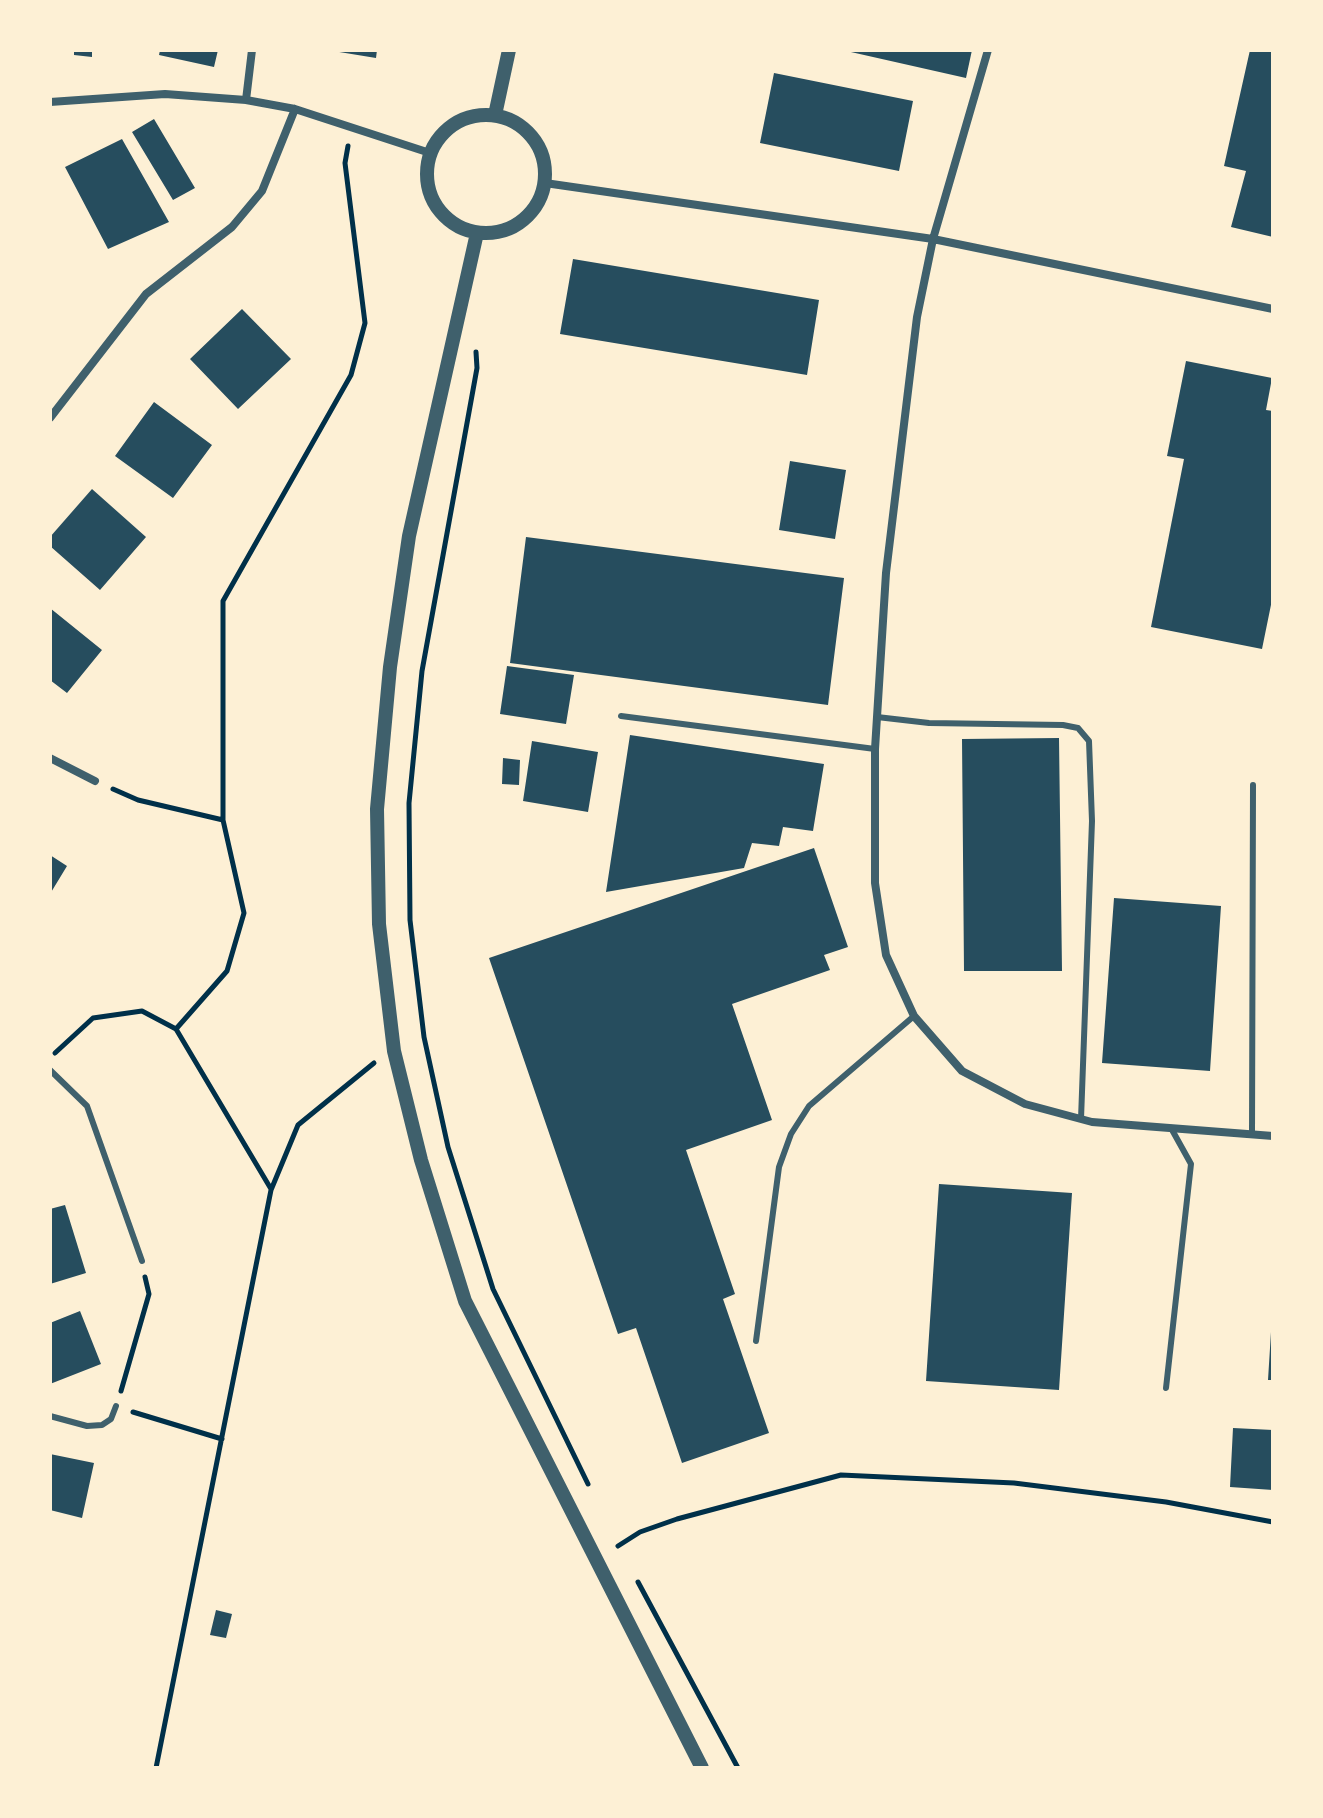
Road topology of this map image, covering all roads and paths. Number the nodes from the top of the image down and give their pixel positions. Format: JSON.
{"nodes":[{"id":1,"x":252,"y":50,"type":"edge"},
{"id":2,"x":509,"y":50,"type":"edge"},
{"id":3,"x":988,"y":50,"type":"edge"},
{"id":4,"x":246,"y":100,"type":"junction"},
{"id":5,"x":50,"y":102,"type":"edge"},
{"id":6,"x":295,"y":109,"type":"junction"},
{"id":7,"x":495,"y":115,"type":"junction"},
{"id":8,"x":351,"y":126,"type":"junction"},
{"id":9,"x":430,"y":153,"type":"junction"},
{"id":10,"x":545,"y":183,"type":"junction"},
{"id":11,"x":477,"y":233,"type":"junction"},
{"id":12,"x":933,"y":239,"type":"junction"},
{"id":13,"x":1273,"y":309,"type":"edge"},
{"id":14,"x":475,"y":341,"type":"dead end"},
{"id":15,"x":50,"y":418,"type":"edge"},
{"id":16,"x":621,"y":716,"type":"dead end"},
{"id":17,"x":877,"y":717,"type":"junction"},
{"id":18,"x":875,"y":749,"type":"junction"},
{"id":19,"x":50,"y":758,"type":"edge"},
{"id":20,"x":95,"y":781,"type":"joint"},
{"id":21,"x":1253,"y":785,"type":"dead end"},
{"id":22,"x":223,"y":820,"type":"junction"},
{"id":23,"x":914,"y":1016,"type":"junction"},
{"id":24,"x":176,"y":1029,"type":"junction"},
{"id":25,"x":424,"y":1037,"type":"junction"},
{"id":26,"x":394,"y":1051,"type":"junction"},
{"id":27,"x":50,"y":1057,"type":"edge"},
{"id":28,"x":50,"y":1070,"type":"edge"},
{"id":29,"x":1081,"y":1119,"type":"junction"},
{"id":30,"x":1171,"y":1128,"type":"junction"},
{"id":31,"x":1252,"y":1134,"type":"junction"},
{"id":32,"x":1273,"y":1136,"type":"edge"},
{"id":33,"x":271,"y":1190,"type":"junction"},
{"id":34,"x":142,"y":1261,"type":"joint"},
{"id":35,"x":756,"y":1341,"type":"dead end"},
{"id":36,"x":1166,"y":1388,"type":"dead end"},
{"id":37,"x":116,"y":1406,"type":"junction"},
{"id":38,"x":50,"y":1416,"type":"edge"},
{"id":39,"x":222,"y":1439,"type":"junction"},
{"id":40,"x":590,"y":1489,"type":"dead end"},
{"id":41,"x":1273,"y":1522,"type":"edge"},
{"id":42,"x":611,"y":1532,"type":"dead end"},
{"id":43,"x":618,"y":1546,"type":"junction"},
{"id":44,"x":626,"y":1560,"type":"dead end"},
{"id":45,"x":633,"y":1574,"type":"dead end"},
{"id":46,"x":156,"y":1768,"type":"edge"},
{"id":47,"x":702,"y":1768,"type":"edge"},
{"id":48,"x":738,"y":1768,"type":"edge"}],
"edges":[{"from":1,"to":4,"type":"street"},
{"from":2,"to":7,"type":"street"},
{"from":3,"to":12,"type":"street"},
{"from":4,"to":5,"type":"street"},
{"from":4,"to":6,"type":"street"},
{"from":6,"to":8,"type":"street"},
{"from":6,"to":15,"type":"street"},
{"from":7,"to":9,"type":"street"},
{"from":7,"to":10,"type":"street"},
{"from":8,"to":9,"type":"street"},
{"from":8,"to":22,"type":"path"},
{"from":9,"to":11,"type":"street"},
{"from":10,"to":11,"type":"street"},
{"from":10,"to":12,"type":"street"},
{"from":11,"to":26,"type":"street"},
{"from":12,"to":13,"type":"street"},
{"from":12,"to":17,"type":"street"},
{"from":14,"to":25,"type":"path"},
{"from":16,"to":18,"type":"lane"},
{"from":17,"to":18,"type":"street"},
{"from":17,"to":29,"type":"lane"},
{"from":18,"to":23,"type":"street"},
{"from":19,"to":20,"type":"street"},
{"from":20,"to":22,"type":"path"},
{"from":21,"to":31,"type":"lane"},
{"from":22,"to":24,"type":"path"},
{"from":23,"to":29,"type":"street"},
{"from":23,"to":35,"type":"lane"},
{"from":24,"to":27,"type":"path"},
{"from":24,"to":33,"type":"path"},
{"from":25,"to":26,"type":"path"},
{"from":25,"to":40,"type":"path"},
{"from":26,"to":33,"type":"path"},
{"from":26,"to":47,"type":"street"},
{"from":28,"to":34,"type":"lane"},
{"from":29,"to":30,"type":"street"},
{"from":30,"to":31,"type":"street"},
{"from":30,"to":36,"type":"lane"},
{"from":31,"to":32,"type":"street"},
{"from":33,"to":39,"type":"path"},
{"from":34,"to":37,"type":"path"},
{"from":37,"to":38,"type":"lane"},
{"from":37,"to":39,"type":"path"},
{"from":39,"to":46,"type":"path"},
{"from":41,"to":43,"type":"path"},
{"from":42,"to":43,"type":"path"},
{"from":43,"to":44,"type":"path"},
{"from":45,"to":48,"type":"path"}]}
